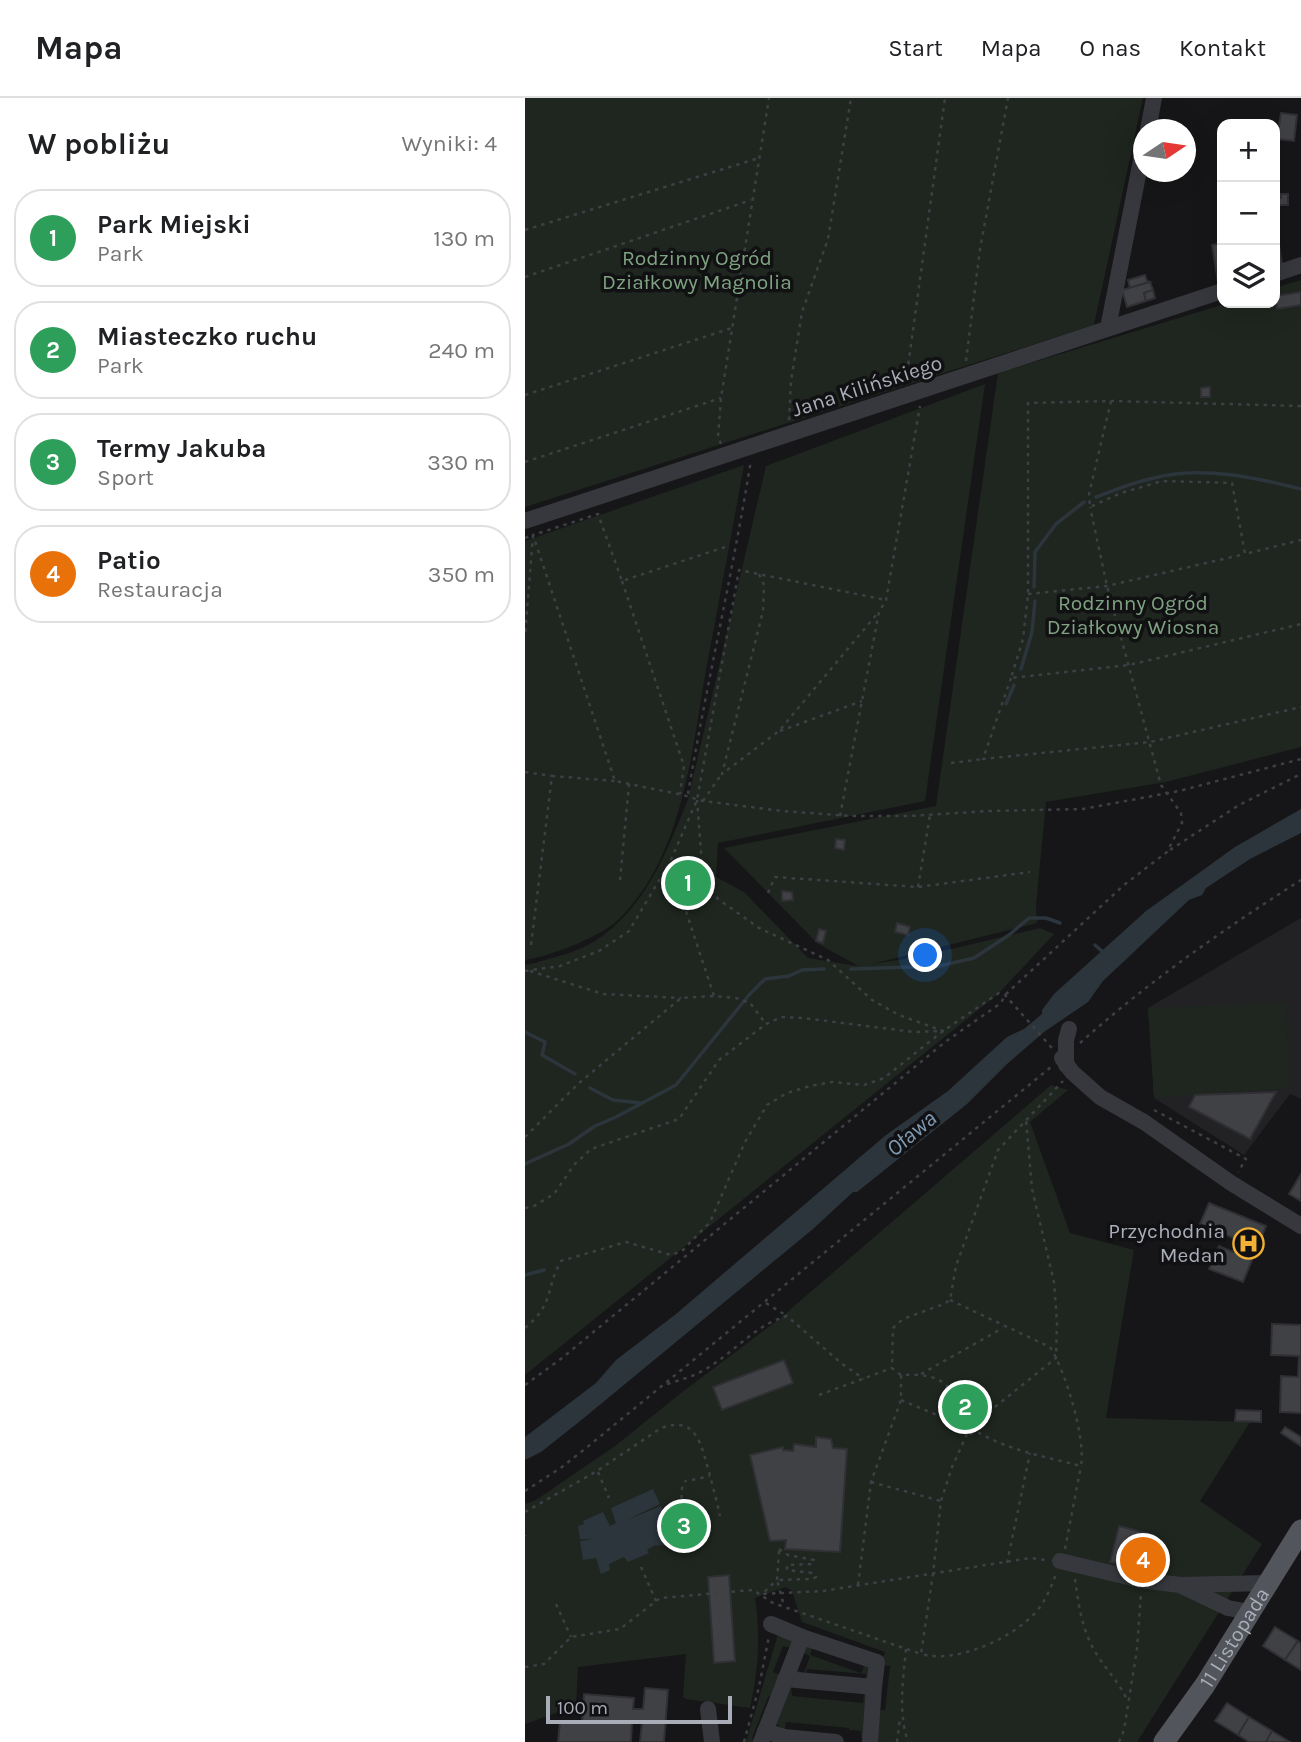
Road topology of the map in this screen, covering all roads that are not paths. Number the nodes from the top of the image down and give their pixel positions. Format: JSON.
{"nodes":[{"id":1,"x":1154,"y":98,"type":"edge"},
{"id":2,"x":1150,"y":119,"type":"edge"},
{"id":3,"x":1137,"y":182,"type":"edge"},
{"id":4,"x":1300,"y":261,"type":"edge"},
{"id":5,"x":1280,"y":271,"type":"edge"},
{"id":6,"x":1217,"y":293,"type":"edge"},
{"id":7,"x":1108,"y":328,"type":"junction"},
{"id":8,"x":529,"y":528,"type":"edge"},
{"id":9,"x":1069,"y":1029,"type":"dead end"},
{"id":10,"x":1301,"y":1226,"type":"edge"},
{"id":11,"x":1301,"y":1530,"type":"edge"},
{"id":12,"x":1067,"y":1562,"type":"road end"},
{"id":13,"x":1268,"y":1583,"type":"junction"},
{"id":14,"x":1180,"y":1585,"type":"junction"},
{"id":15,"x":1249,"y":1612,"type":"junction"},
{"id":16,"x":771,"y":1624,"type":"road end"},
{"id":17,"x":802,"y":1637,"type":"junction"},
{"id":18,"x":785,"y":1679,"type":"junction"},
{"id":19,"x":874,"y":1688,"type":"junction"},
{"id":20,"x":708,"y":1709,"type":"dead end"},
{"id":21,"x":763,"y":1736,"type":"edge"},
{"id":22,"x":712,"y":1742,"type":"edge"},
{"id":23,"x":836,"y":1742,"type":"edge"},
{"id":24,"x":870,"y":1742,"type":"edge"},
{"id":25,"x":1164,"y":1742,"type":"edge"}],
"edges":[{"from":1,"to":2,"type":"street"},
{"from":3,"to":7,"type":"street"},
{"from":4,"to":5,"type":"street"},
{"from":6,"to":7,"type":"street","name":"Jana Kilińskiego"},
{"from":7,"to":8,"type":"street","name":"Jana Kilińskiego"},
{"from":9,"to":10,"type":"street"},
{"from":11,"to":13,"type":"main road","name":"11 Listopada"},
{"from":12,"to":14,"type":"street"},
{"from":13,"to":14,"type":"street"},
{"from":13,"to":15,"type":"main road","name":"11 Listopada"},
{"from":14,"to":15,"type":"street"},
{"from":15,"to":25,"type":"main road","name":"11 Listopada"},
{"from":16,"to":17,"type":"street"},
{"from":17,"to":18,"type":"street"},
{"from":17,"to":19,"type":"street"},
{"from":18,"to":19,"type":"street"},
{"from":18,"to":21,"type":"street"},
{"from":19,"to":24,"type":"street"},
{"from":20,"to":22,"type":"street"},
{"from":21,"to":23,"type":"street"}]}
